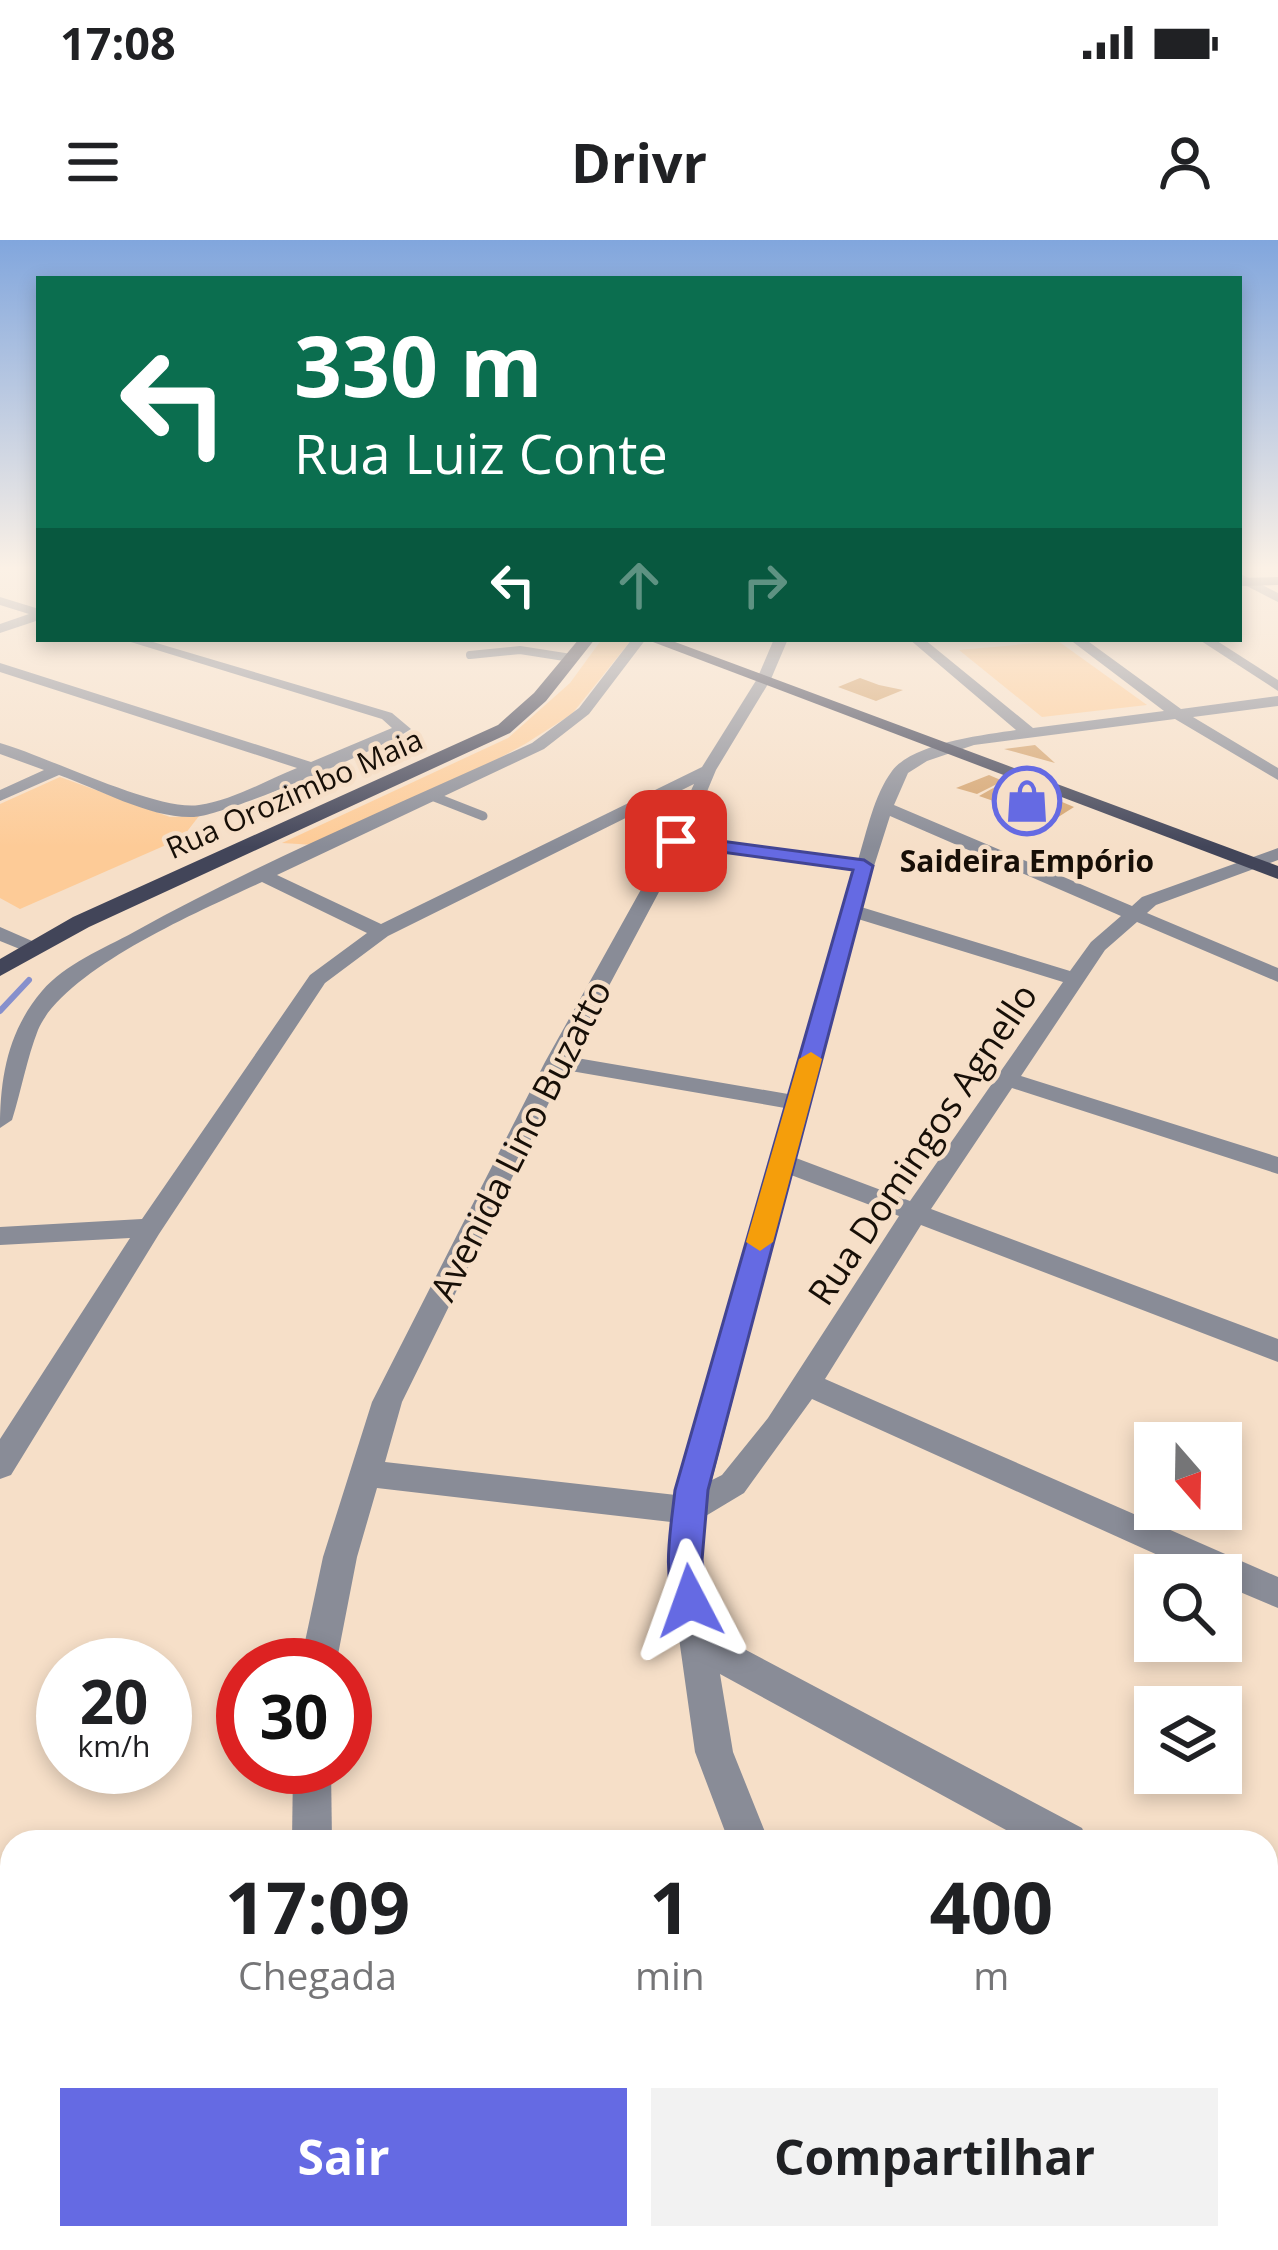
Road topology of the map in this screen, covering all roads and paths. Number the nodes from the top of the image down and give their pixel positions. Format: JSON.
{"nodes":[{"id":1,"x":198,"y":660,"type":"edge"},
{"id":2,"x":570,"y":660,"type":"edge"},
{"id":3,"x":623,"y":660,"type":"edge"},
{"id":4,"x":720,"y":660,"type":"edge"},
{"id":5,"x":727,"y":660,"type":"edge"},
{"id":6,"x":772,"y":660,"type":"edge"},
{"id":7,"x":941,"y":660,"type":"edge"},
{"id":8,"x":1104,"y":660,"type":"edge"},
{"id":9,"x":1236,"y":660,"type":"edge"},
{"id":10,"x":0,"y":667,"type":"edge"},
{"id":11,"x":765,"y":675,"type":"junction"},
{"id":12,"x":1278,"y":687,"type":"edge"},
{"id":13,"x":1278,"y":701,"type":"edge"},
{"id":14,"x":1176,"y":713,"type":"junction"},
{"id":15,"x":1029,"y":733,"type":"junction"},
{"id":16,"x":955,"y":746,"type":"junction"},
{"id":17,"x":0,"y":748,"type":"edge"},
{"id":18,"x":313,"y":768,"type":"junction"},
{"id":19,"x":59,"y":769,"type":"junction"},
{"id":20,"x":1278,"y":775,"type":"edge"},
{"id":21,"x":704,"y":780,"type":"junction"},
{"id":22,"x":0,"y":796,"type":"edge"},
{"id":23,"x":432,"y":796,"type":"junction"},
{"id":24,"x":885,"y":807,"type":"junction"},
{"id":25,"x":483,"y":816,"type":"dead end"},
{"id":26,"x":676,"y":841,"type":"junction"},
{"id":27,"x":1270,"y":862,"type":"edge"},
{"id":28,"x":864,"y":866,"type":"junction"},
{"id":29,"x":265,"y":876,"type":"junction"},
{"id":30,"x":850,"y":910,"type":"junction"},
{"id":31,"x":1128,"y":915,"type":"junction"},
{"id":32,"x":381,"y":932,"type":"junction"},
{"id":33,"x":0,"y":933,"type":"edge"},
{"id":34,"x":32,"y":948,"type":"junction"},
{"id":35,"x":0,"y":969,"type":"edge"},
{"id":36,"x":1278,"y":976,"type":"edge"},
{"id":37,"x":1075,"y":979,"type":"junction"},
{"id":38,"x":557,"y":1063,"type":"junction"},
{"id":39,"x":1006,"y":1078,"type":"junction"},
{"id":40,"x":800,"y":1103,"type":"junction"},
{"id":41,"x":0,"y":1120,"type":"edge"},
{"id":42,"x":782,"y":1162,"type":"junction"},
{"id":43,"x":1278,"y":1166,"type":"edge"},
{"id":44,"x":914,"y":1214,"type":"junction"},
{"id":45,"x":150,"y":1228,"type":"junction"},
{"id":46,"x":0,"y":1236,"type":"edge"},
{"id":47,"x":1278,"y":1351,"type":"edge"},
{"id":48,"x":807,"y":1384,"type":"junction"},
{"id":49,"x":0,"y":1466,"type":"edge"},
{"id":50,"x":363,"y":1473,"type":"junction"},
{"id":51,"x":688,"y":1510,"type":"junction"},
{"id":52,"x":1278,"y":1593,"type":"edge"},
{"id":53,"x":324,"y":1638,"type":"edge"},
{"id":54,"x":696,"y":1642,"type":"junction"},
{"id":55,"x":312,"y":1794,"type":"edge"},
{"id":56,"x":312,"y":1830,"type":"edge"},
{"id":57,"x":744,"y":1830,"type":"edge"},
{"id":58,"x":1046,"y":1830,"type":"edge"}],
"edges":[{"from":1,"to":18,"type":"street"},
{"from":2,"to":34,"type":"main road","name":"Rua Orozimbo Maia"},
{"from":3,"to":23,"type":"street"},
{"from":4,"to":11,"type":"main road"},
{"from":5,"to":11,"type":"main road"},
{"from":6,"to":11,"type":"street","name":"Avenida Lino Buzatto"},
{"from":7,"to":15,"type":"street"},
{"from":8,"to":14,"type":"street"},
{"from":9,"to":12,"type":"street"},
{"from":10,"to":18,"type":"street"},
{"from":11,"to":16,"type":"main road"},
{"from":11,"to":21,"type":"street","name":"Avenida Lino Buzatto"},
{"from":13,"to":14,"type":"street"},
{"from":14,"to":15,"type":"street"},
{"from":14,"to":20,"type":"street"},
{"from":15,"to":16,"type":"street"},
{"from":16,"to":24,"type":"street"},
{"from":16,"to":27,"type":"main road"},
{"from":17,"to":19,"type":"street"},
{"from":18,"to":19,"type":"street"},
{"from":19,"to":22,"type":"street"},
{"from":21,"to":26,"type":"street","name":"Avenida Lino Buzatto"},
{"from":21,"to":32,"type":"street"},
{"from":23,"to":25,"type":"lane"},
{"from":23,"to":29,"type":"street"},
{"from":24,"to":28,"type":"street"},
{"from":24,"to":31,"type":"street"},
{"from":26,"to":28,"type":"street"},
{"from":26,"to":38,"type":"street","name":"Avenida Lino Buzatto"},
{"from":27,"to":31,"type":"street","name":"Rua Domingos Agnello"},
{"from":28,"to":30,"type":"street"},
{"from":29,"to":32,"type":"street"},
{"from":29,"to":41,"type":"street"},
{"from":30,"to":37,"type":"street"},
{"from":30,"to":40,"type":"street"},
{"from":31,"to":36,"type":"street"},
{"from":31,"to":37,"type":"street","name":"Rua Domingos Agnello"},
{"from":32,"to":45,"type":"street"},
{"from":33,"to":34,"type":"street"},
{"from":34,"to":35,"type":"main road","name":"Rua Orozimbo Maia"},
{"from":37,"to":39,"type":"street","name":"Rua Domingos Agnello"},
{"from":38,"to":40,"type":"street"},
{"from":38,"to":50,"type":"street","name":"Avenida Lino Buzatto"},
{"from":39,"to":43,"type":"street"},
{"from":39,"to":44,"type":"street","name":"Rua Domingos Agnello"},
{"from":40,"to":42,"type":"street"},
{"from":42,"to":44,"type":"street"},
{"from":42,"to":51,"type":"street"},
{"from":44,"to":47,"type":"street"},
{"from":44,"to":48,"type":"street","name":"Rua Domingos Agnello"},
{"from":45,"to":46,"type":"street"},
{"from":45,"to":49,"type":"street"},
{"from":48,"to":51,"type":"street","name":"Rua Domingos Agnello"},
{"from":48,"to":52,"type":"street"},
{"from":50,"to":51,"type":"street"},
{"from":50,"to":53,"type":"street","name":"Avenida Lino Buzatto"},
{"from":51,"to":54,"type":"street"},
{"from":54,"to":57,"type":"street"},
{"from":54,"to":58,"type":"street"},
{"from":55,"to":56,"type":"street"}]}
